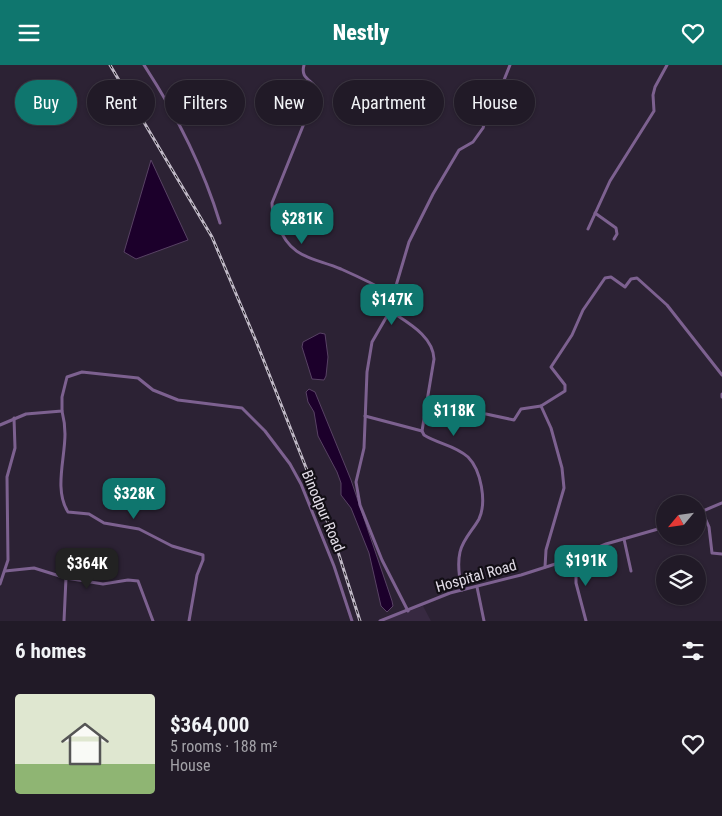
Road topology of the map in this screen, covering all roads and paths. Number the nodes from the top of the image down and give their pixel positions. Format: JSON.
{"nodes":[{"id":1,"x":144,"y":65,"type":"edge"},
{"id":2,"x":304,"y":65,"type":"edge"},
{"id":3,"x":510,"y":65,"type":"edge"},
{"id":4,"x":667,"y":65,"type":"edge"},
{"id":5,"x":595,"y":213,"type":"junction"},
{"id":6,"x":220,"y":223,"type":"dead end"},
{"id":7,"x":588,"y":229,"type":"dead end"},
{"id":8,"x":614,"y":239,"type":"dead end"},
{"id":9,"x":393,"y":295,"type":"junction"},
{"id":10,"x":389,"y":310,"type":"junction"},
{"id":11,"x":722,"y":375,"type":"edge"},
{"id":12,"x":541,"y":406,"type":"junction"},
{"id":13,"x":62,"y":411,"type":"junction"},
{"id":14,"x":366,"y":416,"type":"junction"},
{"id":15,"x":426,"y":416,"type":"junction"},
{"id":16,"x":14,"y":418,"type":"junction"},
{"id":17,"x":0,"y":425,"type":"edge"},
{"id":18,"x":422,"y":431,"type":"junction"},
{"id":19,"x":722,"y":503,"type":"edge"},
{"id":20,"x":706,"y":509,"type":"edge"},
{"id":21,"x":706,"y":520,"type":"edge"},
{"id":22,"x":656,"y":530,"type":"edge"},
{"id":23,"x":624,"y":539,"type":"junction"},
{"id":24,"x":722,"y":554,"type":"edge"},
{"id":25,"x":576,"y":555,"type":"junction"},
{"id":26,"x":545,"y":567,"type":"junction"},
{"id":27,"x":5,"y":571,"type":"junction"},
{"id":28,"x":631,"y":571,"type":"dead end"},
{"id":29,"x":66,"y":578,"type":"junction"},
{"id":30,"x":0,"y":584,"type":"edge"},
{"id":31,"x":477,"y":587,"type":"junction"},
{"id":32,"x":462,"y":590,"type":"junction"},
{"id":33,"x":408,"y":611,"type":"junction"},
{"id":34,"x":64,"y":621,"type":"edge"},
{"id":35,"x":153,"y":621,"type":"edge"},
{"id":36,"x":189,"y":621,"type":"edge"},
{"id":37,"x":352,"y":621,"type":"edge"},
{"id":38,"x":380,"y":621,"type":"edge"},
{"id":39,"x":484,"y":621,"type":"edge"},
{"id":40,"x":586,"y":621,"type":"edge"}],
"edges":[{"from":1,"to":6,"type":"street"},
{"from":2,"to":9,"type":"street"},
{"from":3,"to":9,"type":"street"},
{"from":4,"to":5,"type":"street"},
{"from":5,"to":7,"type":"street"},
{"from":5,"to":8,"type":"street"},
{"from":9,"to":10,"type":"street"},
{"from":10,"to":14,"type":"street"},
{"from":10,"to":15,"type":"street"},
{"from":11,"to":12,"type":"street"},
{"from":12,"to":15,"type":"street"},
{"from":12,"to":26,"type":"street"},
{"from":13,"to":16,"type":"street"},
{"from":13,"to":36,"type":"street"},
{"from":13,"to":37,"type":"street","name":"Binodpur Road"},
{"from":14,"to":18,"type":"street"},
{"from":14,"to":33,"type":"street"},
{"from":15,"to":18,"type":"street"},
{"from":16,"to":17,"type":"street"},
{"from":16,"to":27,"type":"street"},
{"from":18,"to":32,"type":"street"},
{"from":19,"to":20,"type":"street"},
{"from":21,"to":24,"type":"street"},
{"from":22,"to":23,"type":"street","name":"Hospital Road"},
{"from":23,"to":25,"type":"street","name":"Hospital Road"},
{"from":23,"to":28,"type":"street"},
{"from":25,"to":26,"type":"street","name":"Hospital Road"},
{"from":25,"to":40,"type":"street"},
{"from":26,"to":31,"type":"street","name":"Hospital Road"},
{"from":27,"to":29,"type":"street"},
{"from":27,"to":30,"type":"street"},
{"from":29,"to":34,"type":"street"},
{"from":29,"to":35,"type":"street"},
{"from":31,"to":32,"type":"street","name":"Hospital Road"},
{"from":31,"to":39,"type":"street"},
{"from":32,"to":33,"type":"street","name":"Hospital Road"},
{"from":33,"to":38,"type":"street","name":"Hospital Road"}]}
